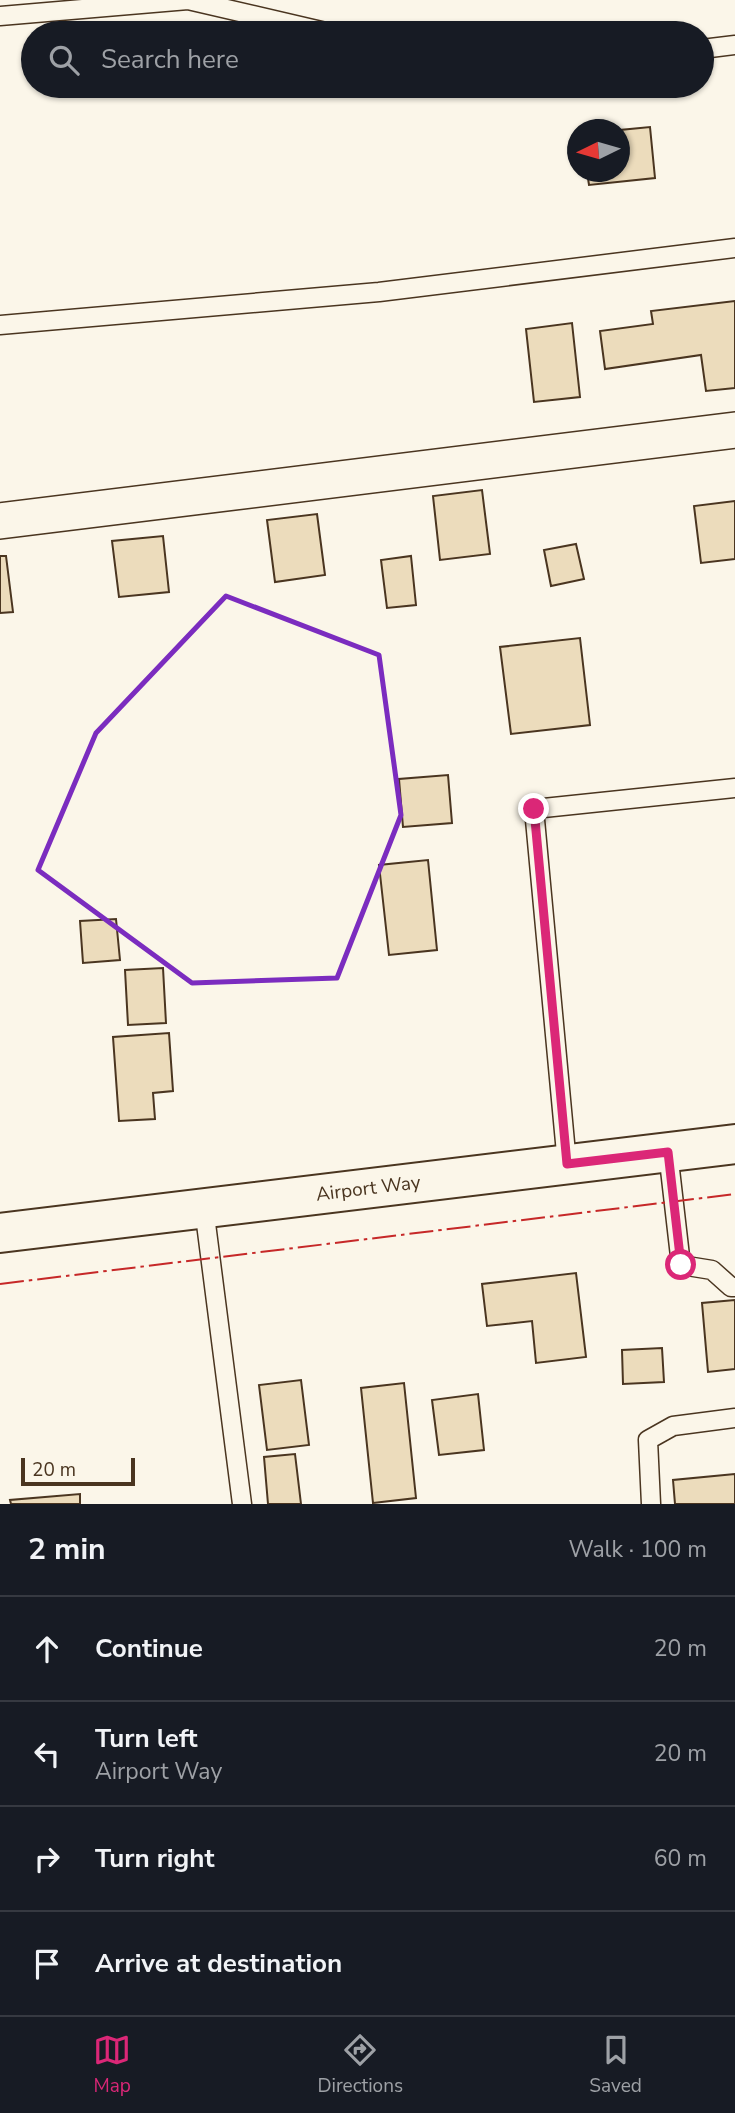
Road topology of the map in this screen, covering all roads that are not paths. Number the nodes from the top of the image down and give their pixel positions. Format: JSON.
{"nodes":[{"id":1,"x":0,"y":16,"type":"edge"},
{"id":2,"x":278,"y":21,"type":"edge"},
{"id":3,"x":735,"y":45,"type":"edge"},
{"id":4,"x":714,"y":48,"type":"edge"},
{"id":5,"x":735,"y":248,"type":"edge"},
{"id":6,"x":0,"y":325,"type":"edge"},
{"id":7,"x":735,"y":430,"type":"edge"},
{"id":8,"x":0,"y":522,"type":"edge"},
{"id":9,"x":735,"y":788,"type":"edge"},
{"id":10,"x":735,"y":1144,"type":"edge"},
{"id":11,"x":668,"y":1152,"type":"junction"},
{"id":12,"x":567,"y":1164,"type":"junction"},
{"id":13,"x":204,"y":1208,"type":"junction"},
{"id":14,"x":0,"y":1233,"type":"edge"},
{"id":15,"x":735,"y":1287,"type":"edge"},
{"id":16,"x":735,"y":1419,"type":"edge"},
{"id":17,"x":242,"y":1504,"type":"edge"},
{"id":18,"x":651,"y":1504,"type":"edge"}],
"edges":[{"from":1,"to":2,"type":"lane"},
{"from":3,"to":4,"type":"lane"},
{"from":5,"to":6,"type":"lane"},
{"from":7,"to":8,"type":"street"},
{"from":9,"to":12,"type":"lane"},
{"from":10,"to":11,"type":"main road","name":"Airport Way"},
{"from":11,"to":12,"type":"main road","name":"Airport Way"},
{"from":11,"to":15,"type":"lane"},
{"from":12,"to":13,"type":"main road","name":"Airport Way"},
{"from":13,"to":14,"type":"main road","name":"Airport Way"},
{"from":13,"to":17,"type":"lane"},
{"from":16,"to":18,"type":"lane"}]}
